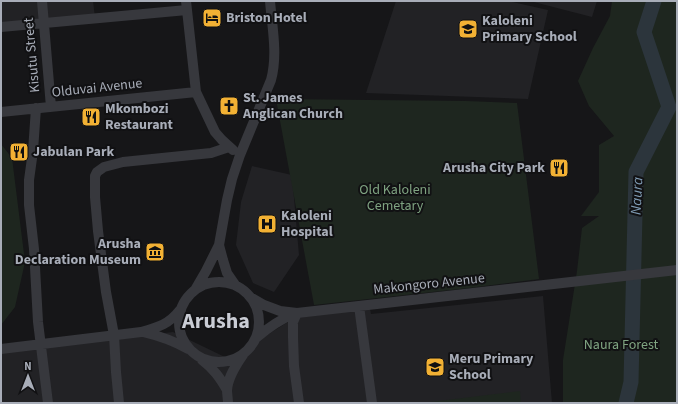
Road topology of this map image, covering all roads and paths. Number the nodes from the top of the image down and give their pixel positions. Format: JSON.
{"nodes":[{"id":1,"x":42,"y":1,"type":"edge"},
{"id":2,"x":270,"y":1,"type":"edge"},
{"id":3,"x":187,"y":5,"type":"edge"},
{"id":4,"x":44,"y":23,"type":"junction"},
{"id":5,"x":1,"y":27,"type":"edge"},
{"id":6,"x":196,"y":92,"type":"junction"},
{"id":7,"x":51,"y":107,"type":"junction"},
{"id":8,"x":36,"y":108,"type":"junction"},
{"id":9,"x":1,"y":112,"type":"edge"},
{"id":10,"x":229,"y":147,"type":"junction"},
{"id":11,"x":240,"y":155,"type":"junction"},
{"id":12,"x":219,"y":245,"type":"junction"},
{"id":13,"x":677,"y":270,"type":"edge"},
{"id":14,"x":236,"y":286,"type":"junction"},
{"id":15,"x":195,"y":290,"type":"junction"},
{"id":16,"x":250,"y":297,"type":"junction"},
{"id":17,"x":359,"y":306,"type":"junction"},
{"id":18,"x":181,"y":308,"type":"junction"},
{"id":19,"x":296,"y":313,"type":"junction"},
{"id":20,"x":141,"y":332,"type":"junction"},
{"id":21,"x":114,"y":336,"type":"junction"},
{"id":22,"x":256,"y":338,"type":"junction"},
{"id":23,"x":41,"y":344,"type":"junction"},
{"id":24,"x":1,"y":349,"type":"edge"},
{"id":25,"x":189,"y":349,"type":"junction"},
{"id":26,"x":245,"y":353,"type":"junction"},
{"id":27,"x":197,"y":356,"type":"junction"},
{"id":28,"x":227,"y":390,"type":"junction"},
{"id":29,"x":48,"y":403,"type":"edge"},
{"id":30,"x":119,"y":403,"type":"edge"},
{"id":31,"x":228,"y":403,"type":"edge"},
{"id":32,"x":298,"y":403,"type":"edge"},
{"id":33,"x":372,"y":403,"type":"edge"}],
"edges":[{"from":1,"to":4,"type":"street","name":"Kisutu Street"},
{"from":2,"to":11,"type":"street"},
{"from":3,"to":4,"type":"street"},
{"from":3,"to":6,"type":"street"},
{"from":4,"to":5,"type":"street"},
{"from":4,"to":7,"type":"street","name":"Kisutu Street"},
{"from":6,"to":7,"type":"street","name":"Olduvai Avenue"},
{"from":6,"to":10,"type":"street"},
{"from":7,"to":8,"type":"street","name":"Olduvai Avenue"},
{"from":8,"to":9,"type":"street","name":"Olduvai Avenue"},
{"from":8,"to":23,"type":"street"},
{"from":10,"to":11,"type":"street"},
{"from":10,"to":21,"type":"street"},
{"from":11,"to":12,"type":"street"},
{"from":12,"to":14,"type":"street"},
{"from":12,"to":15,"type":"street"},
{"from":13,"to":17,"type":"street","name":"Makongoro Avenue"},
{"from":14,"to":15,"type":"street"},
{"from":14,"to":16,"type":"street"},
{"from":15,"to":18,"type":"street"},
{"from":16,"to":19,"type":"street","name":"Makongoro Avenue"},
{"from":16,"to":22,"type":"street"},
{"from":17,"to":19,"type":"street","name":"Makongoro Avenue"},
{"from":17,"to":33,"type":"street"},
{"from":18,"to":20,"type":"street"},
{"from":18,"to":25,"type":"street"},
{"from":19,"to":22,"type":"street"},
{"from":19,"to":32,"type":"street"},
{"from":20,"to":21,"type":"street"},
{"from":20,"to":25,"type":"street"},
{"from":21,"to":23,"type":"street"},
{"from":21,"to":30,"type":"street"},
{"from":22,"to":26,"type":"street"},
{"from":23,"to":24,"type":"street"},
{"from":23,"to":29,"type":"street"},
{"from":25,"to":27,"type":"street"},
{"from":26,"to":27,"type":"street"},
{"from":26,"to":28,"type":"street"},
{"from":27,"to":28,"type":"street"},
{"from":28,"to":31,"type":"street"}]}
